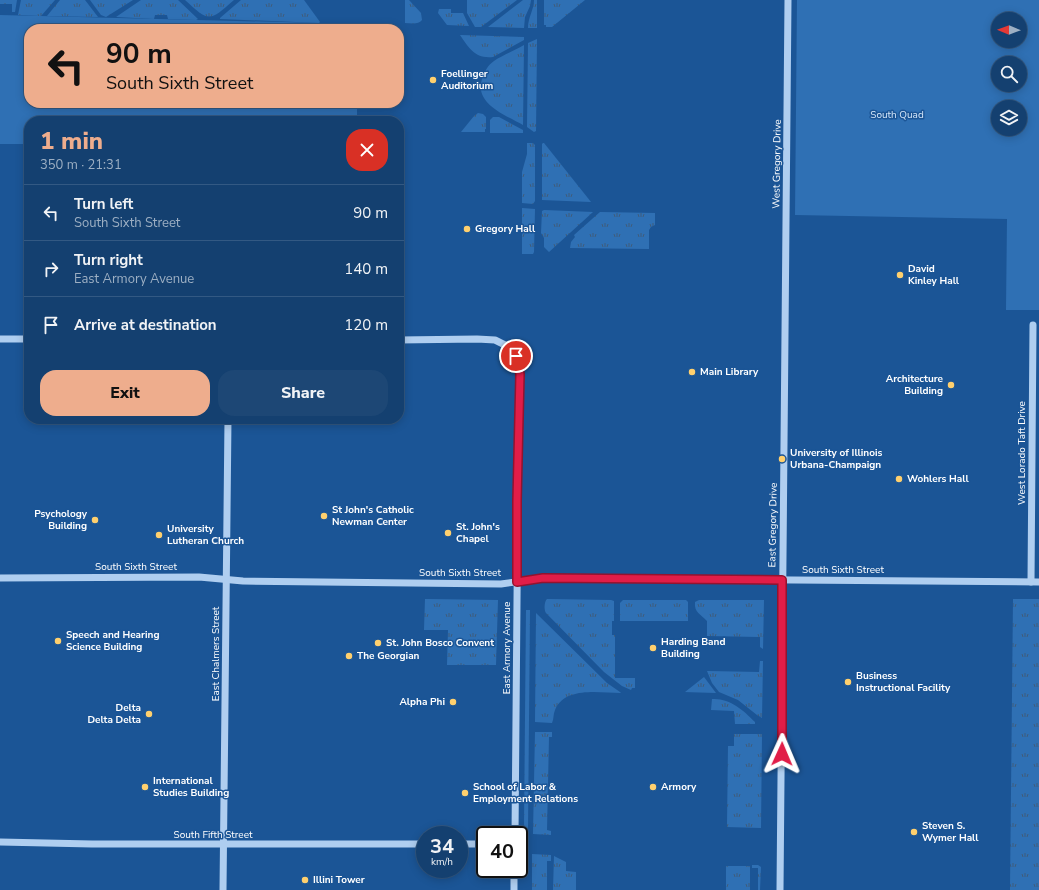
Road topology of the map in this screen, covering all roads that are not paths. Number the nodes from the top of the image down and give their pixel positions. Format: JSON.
{"nodes":[{"id":1,"x":788,"y":0,"type":"edge"},
{"id":2,"x":1033,"y":325,"type":"dead end"},
{"id":3,"x":785,"y":329,"type":"joint"},
{"id":4,"x":0,"y":339,"type":"edge"},
{"id":5,"x":24,"y":339,"type":"edge"},
{"id":6,"x":404,"y":340,"type":"edge"},
{"id":7,"x":228,"y":424,"type":"edge"},
{"id":8,"x":0,"y":578,"type":"edge"},
{"id":9,"x":226,"y":580,"type":"junction"},
{"id":10,"x":782,"y":580,"type":"junction"},
{"id":11,"x":517,"y":582,"type":"junction"},
{"id":12,"x":1031,"y":582,"type":"junction"},
{"id":13,"x":1039,"y":582,"type":"edge"},
{"id":14,"x":515,"y":826,"type":"edge"},
{"id":15,"x":0,"y":842,"type":"edge"},
{"id":16,"x":416,"y":844,"type":"edge"},
{"id":17,"x":224,"y":845,"type":"junction"},
{"id":18,"x":514,"y":878,"type":"edge"},
{"id":19,"x":223,"y":890,"type":"edge"},
{"id":20,"x":514,"y":890,"type":"edge"},
{"id":21,"x":780,"y":890,"type":"edge"}],
"edges":[{"from":1,"to":3,"type":"street","name":"West Gregory Drive"},
{"from":2,"to":12,"type":"street","name":"West Lorado Taft Drive"},
{"from":3,"to":10,"type":"street","name":"East Gregory Drive"},
{"from":4,"to":5,"type":"street"},
{"from":6,"to":11,"type":"street","name":"East Armory Avenue"},
{"from":7,"to":9,"type":"street","name":"East Chalmers Street"},
{"from":8,"to":9,"type":"street","name":"South Sixth Street"},
{"from":9,"to":11,"type":"street","name":"South Sixth Street"},
{"from":9,"to":17,"type":"street","name":"East Chalmers Street"},
{"from":10,"to":11,"type":"street","name":"South Sixth Street"},
{"from":10,"to":12,"type":"street","name":"South Sixth Street"},
{"from":10,"to":21,"type":"street","name":"East Gregory Drive"},
{"from":11,"to":14,"type":"street","name":"East Armory Avenue"},
{"from":12,"to":13,"type":"street","name":"South Sixth Street"},
{"from":15,"to":17,"type":"street","name":"South Fifth Street"},
{"from":16,"to":17,"type":"street","name":"South Fifth Street"},
{"from":17,"to":19,"type":"street","name":"East Chalmers Street"},
{"from":18,"to":20,"type":"street"}]}
